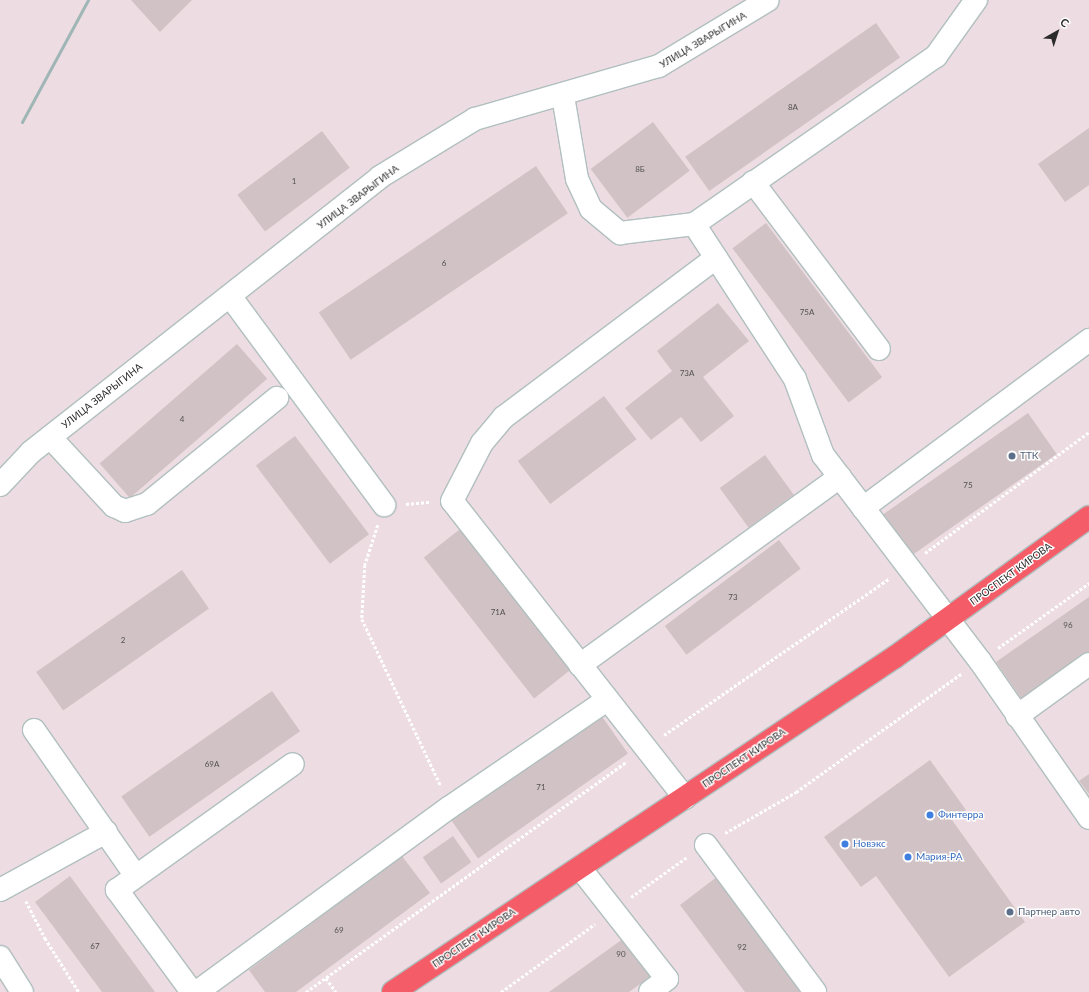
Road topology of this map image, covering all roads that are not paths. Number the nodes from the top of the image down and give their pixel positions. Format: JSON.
{"nodes":[{"id":1,"x":768,"y":0,"type":"edge"},
{"id":2,"x":976,"y":0,"type":"edge"},
{"id":3,"x":563,"y":96,"type":"junction"},
{"id":4,"x":753,"y":182,"type":"junction"},
{"id":5,"x":694,"y":224,"type":"junction"},
{"id":6,"x":716,"y":258,"type":"junction"},
{"id":7,"x":230,"y":296,"type":"junction"},
{"id":8,"x":1089,"y":340,"type":"edge"},
{"id":9,"x":879,"y":349,"type":"dead end"},
{"id":10,"x":277,"y":398,"type":"dead end"},
{"id":11,"x":50,"y":437,"type":"junction"},
{"id":12,"x":840,"y":477,"type":"junction"},
{"id":13,"x":0,"y":485,"type":"edge"},
{"id":14,"x":384,"y":506,"type":"road end"},
{"id":15,"x":863,"y":508,"type":"junction"},
{"id":16,"x":1089,"y":517,"type":"edge"},
{"id":17,"x":947,"y":621,"type":"junction"},
{"id":18,"x":1089,"y":664,"type":"edge"},
{"id":19,"x":580,"y":665,"type":"junction"},
{"id":20,"x":607,"y":700,"type":"junction"},
{"id":21,"x":1017,"y":716,"type":"junction"},
{"id":22,"x":34,"y":730,"type":"dead end"},
{"id":23,"x":293,"y":764,"type":"dead end"},
{"id":24,"x":685,"y":798,"type":"junction"},
{"id":25,"x":1089,"y":818,"type":"edge"},
{"id":26,"x":106,"y":832,"type":"junction"},
{"id":27,"x":706,"y":845,"type":"road end"},
{"id":28,"x":580,"y":868,"type":"junction"},
{"id":29,"x":136,"y":876,"type":"junction"},
{"id":30,"x":8,"y":886,"type":"edge"},
{"id":31,"x":0,"y":958,"type":"edge"},
{"id":32,"x":672,"y":986,"type":"edge"},
{"id":33,"x":22,"y":992,"type":"edge"},
{"id":34,"x":192,"y":992,"type":"edge"},
{"id":35,"x":197,"y":992,"type":"edge"},
{"id":36,"x":394,"y":992,"type":"edge"},
{"id":37,"x":650,"y":992,"type":"edge"},
{"id":38,"x":815,"y":992,"type":"edge"}],
"edges":[{"from":1,"to":3,"type":"street","name":"УЛИЦА ЗВАРЫГИНА"},
{"from":2,"to":4,"type":"street"},
{"from":3,"to":5,"type":"street"},
{"from":3,"to":7,"type":"street","name":"УЛИЦА ЗВАРЫГИНА"},
{"from":4,"to":5,"type":"street"},
{"from":4,"to":9,"type":"street"},
{"from":5,"to":6,"type":"street"},
{"from":6,"to":12,"type":"street"},
{"from":6,"to":19,"type":"street"},
{"from":7,"to":11,"type":"street","name":"УЛИЦА ЗВАРЫГИНА"},
{"from":7,"to":14,"type":"street"},
{"from":8,"to":15,"type":"street"},
{"from":10,"to":11,"type":"street"},
{"from":11,"to":13,"type":"street","name":"УЛИЦА ЗВАРЫГИНА"},
{"from":12,"to":15,"type":"street"},
{"from":12,"to":19,"type":"street"},
{"from":15,"to":17,"type":"street"},
{"from":16,"to":17,"type":"main road","name":"ПРОСПЕКТ КИРОВА"},
{"from":17,"to":21,"type":"street"},
{"from":17,"to":24,"type":"main road","name":"ПРОСПЕКТ КИРОВА"},
{"from":18,"to":21,"type":"street"},
{"from":19,"to":20,"type":"street"},
{"from":20,"to":24,"type":"street"},
{"from":20,"to":35,"type":"street"},
{"from":21,"to":25,"type":"street"},
{"from":22,"to":26,"type":"street"},
{"from":23,"to":29,"type":"street"},
{"from":24,"to":28,"type":"main road","name":"ПРОСПЕКТ КИРОВА"},
{"from":26,"to":29,"type":"street"},
{"from":26,"to":30,"type":"street"},
{"from":27,"to":38,"type":"street"},
{"from":28,"to":32,"type":"street"},
{"from":28,"to":36,"type":"main road","name":"ПРОСПЕКТ КИРОВА"},
{"from":29,"to":34,"type":"street"},
{"from":31,"to":33,"type":"street"},
{"from":32,"to":37,"type":"street"}]}
